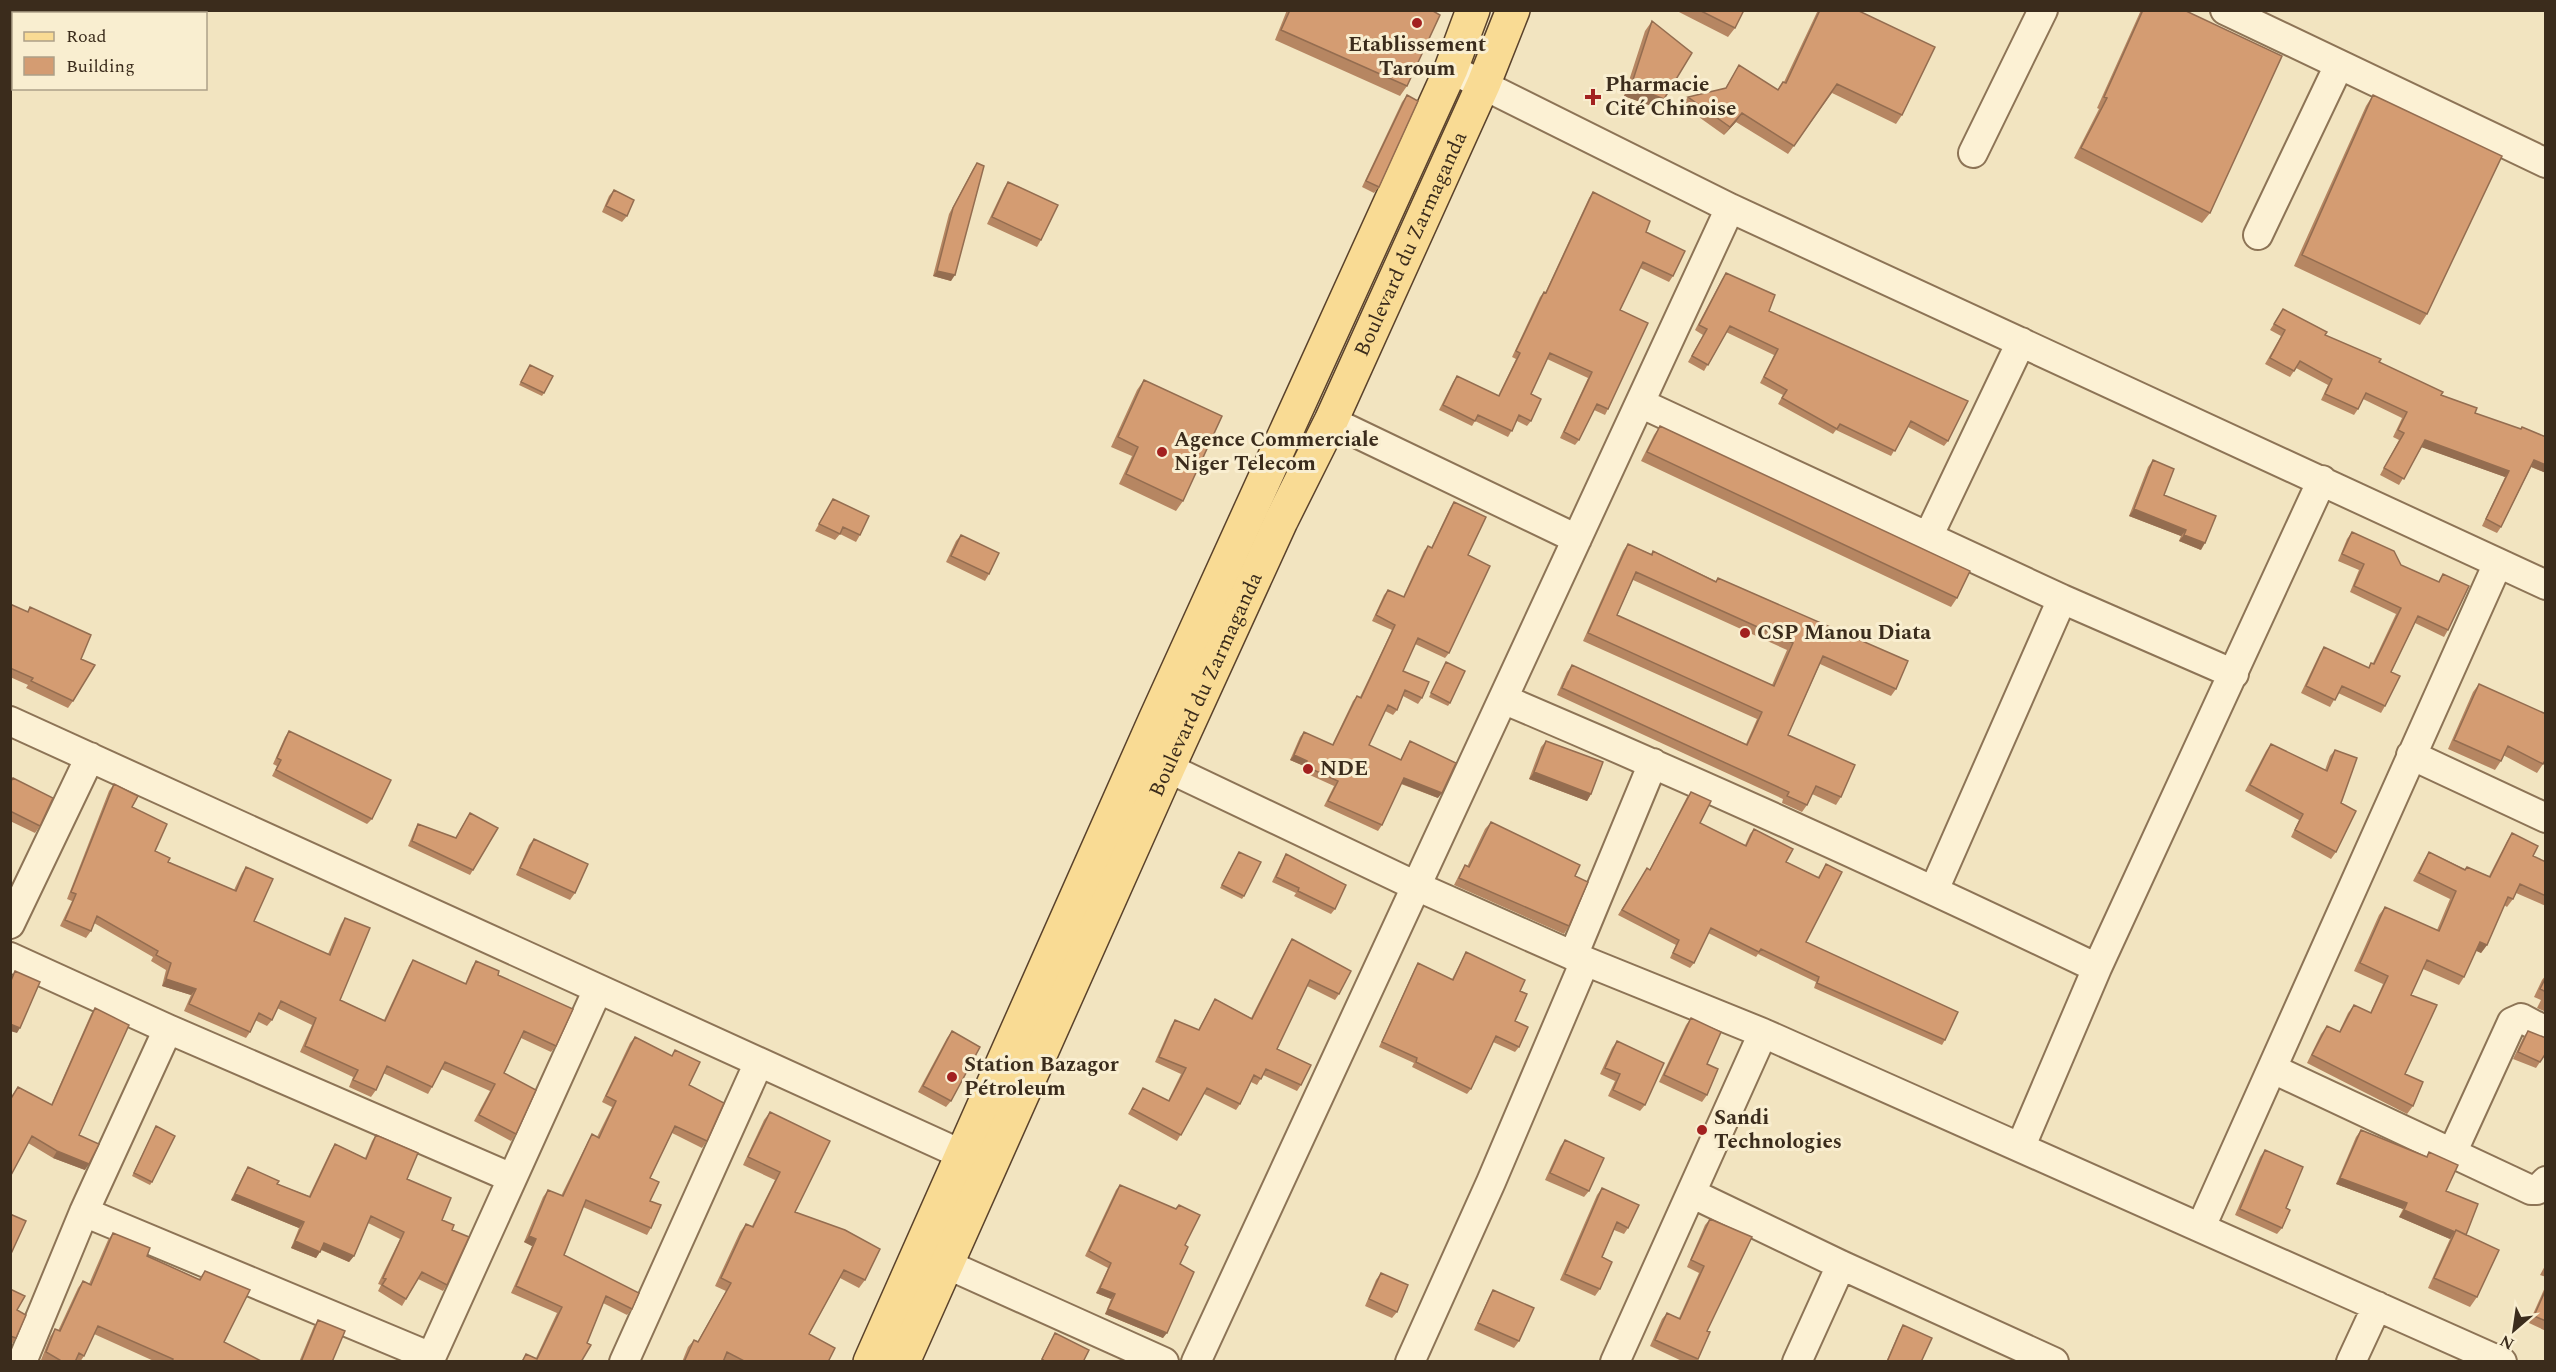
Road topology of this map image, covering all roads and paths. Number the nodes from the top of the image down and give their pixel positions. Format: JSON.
{"nodes":[{"id":1,"x":1473,"y":10,"type":"edge"},
{"id":2,"x":1513,"y":10,"type":"edge"},
{"id":3,"x":2043,"y":10,"type":"edge"},
{"id":4,"x":2225,"y":10,"type":"edge"},
{"id":5,"x":2339,"y":65,"type":"junction"},
{"id":6,"x":1451,"y":69,"type":"junction"},
{"id":7,"x":1484,"y":83,"type":"junction"},
{"id":8,"x":1973,"y":153,"type":"dead end"},
{"id":9,"x":2546,"y":163,"type":"edge"},
{"id":10,"x":1730,"y":208,"type":"junction"},
{"id":11,"x":2258,"y":235,"type":"dead end"},
{"id":12,"x":2021,"y":342,"type":"junction"},
{"id":13,"x":1640,"y":403,"type":"junction"},
{"id":14,"x":1331,"y":421,"type":"junction"},
{"id":15,"x":2322,"y":480,"type":"junction"},
{"id":16,"x":1928,"y":537,"type":"junction"},
{"id":17,"x":1577,"y":538,"type":"junction"},
{"id":18,"x":2498,"y":563,"type":"junction"},
{"id":19,"x":2546,"y":585,"type":"edge"},
{"id":20,"x":2061,"y":599,"type":"junction"},
{"id":21,"x":2234,"y":674,"type":"junction"},
{"id":22,"x":1503,"y":699,"type":"junction"},
{"id":23,"x":10,"y":721,"type":"edge"},
{"id":24,"x":2411,"y":755,"type":"junction"},
{"id":25,"x":90,"y":757,"type":"junction"},
{"id":26,"x":1653,"y":763,"type":"junction"},
{"id":27,"x":1168,"y":768,"type":"junction"},
{"id":28,"x":2546,"y":818,"type":"edge"},
{"id":29,"x":1416,"y":886,"type":"junction"},
{"id":30,"x":1934,"y":890,"type":"junction"},
{"id":31,"x":10,"y":924,"type":"edge"},
{"id":32,"x":10,"y":957,"type":"edge"},
{"id":33,"x":1579,"y":959,"type":"junction"},
{"id":34,"x":2097,"y":968,"type":"junction"},
{"id":35,"x":598,"y":989,"type":"junction"},
{"id":36,"x":168,"y":1029,"type":"junction"},
{"id":37,"x":2546,"y":1031,"type":"edge"},
{"id":38,"x":1762,"y":1033,"type":"junction"},
{"id":39,"x":759,"y":1062,"type":"junction"},
{"id":40,"x":2273,"y":1069,"type":"junction"},
{"id":41,"x":1004,"y":1095,"type":"junction"},
{"id":42,"x":2021,"y":1146,"type":"junction"},
{"id":43,"x":2453,"y":1151,"type":"junction"},
{"id":44,"x":961,"y":1154,"type":"junction"},
{"id":45,"x":512,"y":1178,"type":"junction"},
{"id":46,"x":2546,"y":1181,"type":"edge"},
{"id":47,"x":1691,"y":1193,"type":"junction"},
{"id":48,"x":84,"y":1212,"type":"junction"},
{"id":49,"x":2201,"y":1227,"type":"junction"},
{"id":50,"x":946,"y":1264,"type":"junction"},
{"id":51,"x":1841,"y":1265,"type":"junction"},
{"id":52,"x":2377,"y":1306,"type":"junction"},
{"id":53,"x":430,"y":1360,"type":"edge"},
{"id":54,"x":22,"y":1362,"type":"edge"},
{"id":55,"x":624,"y":1362,"type":"edge"},
{"id":56,"x":870,"y":1362,"type":"edge"},
{"id":57,"x":903,"y":1362,"type":"edge"},
{"id":58,"x":1164,"y":1362,"type":"edge"},
{"id":59,"x":1196,"y":1362,"type":"edge"},
{"id":60,"x":1410,"y":1362,"type":"edge"},
{"id":61,"x":1615,"y":1362,"type":"edge"},
{"id":62,"x":1797,"y":1362,"type":"edge"},
{"id":63,"x":2054,"y":1362,"type":"edge"},
{"id":64,"x":2351,"y":1362,"type":"edge"},
{"id":65,"x":2502,"y":1362,"type":"edge"}],
"edges":[{"from":1,"to":6,"type":"main road","name":"Boulevard du Zarmaganda"},
{"from":2,"to":7,"type":"main road","name":"Boulevard du Zarmaganda"},
{"from":3,"to":8,"type":"street"},
{"from":4,"to":5,"type":"street"},
{"from":5,"to":9,"type":"street"},
{"from":5,"to":11,"type":"street"},
{"from":6,"to":7,"type":"street"},
{"from":6,"to":41,"type":"main road","name":"Boulevard du Zarmaganda"},
{"from":7,"to":10,"type":"street"},
{"from":7,"to":14,"type":"main road","name":"Boulevard du Zarmaganda"},
{"from":10,"to":12,"type":"street"},
{"from":10,"to":13,"type":"street"},
{"from":12,"to":15,"type":"street"},
{"from":12,"to":16,"type":"street"},
{"from":13,"to":16,"type":"street"},
{"from":13,"to":17,"type":"street"},
{"from":14,"to":17,"type":"street"},
{"from":14,"to":27,"type":"main road","name":"Boulevard du Zarmaganda"},
{"from":15,"to":18,"type":"street"},
{"from":15,"to":21,"type":"street"},
{"from":16,"to":20,"type":"street"},
{"from":17,"to":22,"type":"street"},
{"from":18,"to":19,"type":"street"},
{"from":18,"to":24,"type":"street"},
{"from":20,"to":21,"type":"street"},
{"from":20,"to":30,"type":"street"},
{"from":21,"to":34,"type":"street"},
{"from":22,"to":26,"type":"street"},
{"from":22,"to":29,"type":"street"},
{"from":23,"to":25,"type":"street"},
{"from":24,"to":28,"type":"street"},
{"from":24,"to":40,"type":"street"},
{"from":25,"to":31,"type":"street"},
{"from":25,"to":35,"type":"street"},
{"from":26,"to":30,"type":"street"},
{"from":26,"to":33,"type":"street"},
{"from":27,"to":29,"type":"street"},
{"from":27,"to":41,"type":"main road","name":"Boulevard du Zarmaganda"},
{"from":29,"to":33,"type":"street"},
{"from":29,"to":59,"type":"street"},
{"from":30,"to":34,"type":"street"},
{"from":32,"to":36,"type":"street"},
{"from":33,"to":38,"type":"street"},
{"from":33,"to":60,"type":"street"},
{"from":34,"to":42,"type":"street"},
{"from":35,"to":39,"type":"street"},
{"from":35,"to":45,"type":"street"},
{"from":36,"to":45,"type":"street"},
{"from":36,"to":48,"type":"street"},
{"from":37,"to":43,"type":"street"},
{"from":38,"to":42,"type":"street"},
{"from":38,"to":47,"type":"street"},
{"from":39,"to":44,"type":"street"},
{"from":39,"to":55,"type":"street"},
{"from":40,"to":43,"type":"street"},
{"from":40,"to":49,"type":"street"},
{"from":41,"to":44,"type":"main road","name":"Boulevard du Zarmaganda"},
{"from":41,"to":50,"type":"main road","name":"Boulevard du Zarmaganda"},
{"from":42,"to":49,"type":"street"},
{"from":43,"to":46,"type":"street"},
{"from":44,"to":56,"type":"main road","name":"Boulevard du Zarmaganda"},
{"from":45,"to":53,"type":"street"},
{"from":47,"to":51,"type":"street"},
{"from":47,"to":61,"type":"street"},
{"from":48,"to":53,"type":"street"},
{"from":48,"to":54,"type":"street"},
{"from":49,"to":52,"type":"street"},
{"from":50,"to":57,"type":"main road","name":"Boulevard du Zarmaganda"},
{"from":50,"to":58,"type":"street"},
{"from":51,"to":62,"type":"street"},
{"from":51,"to":63,"type":"street"},
{"from":52,"to":64,"type":"street"},
{"from":52,"to":65,"type":"street"}]}
